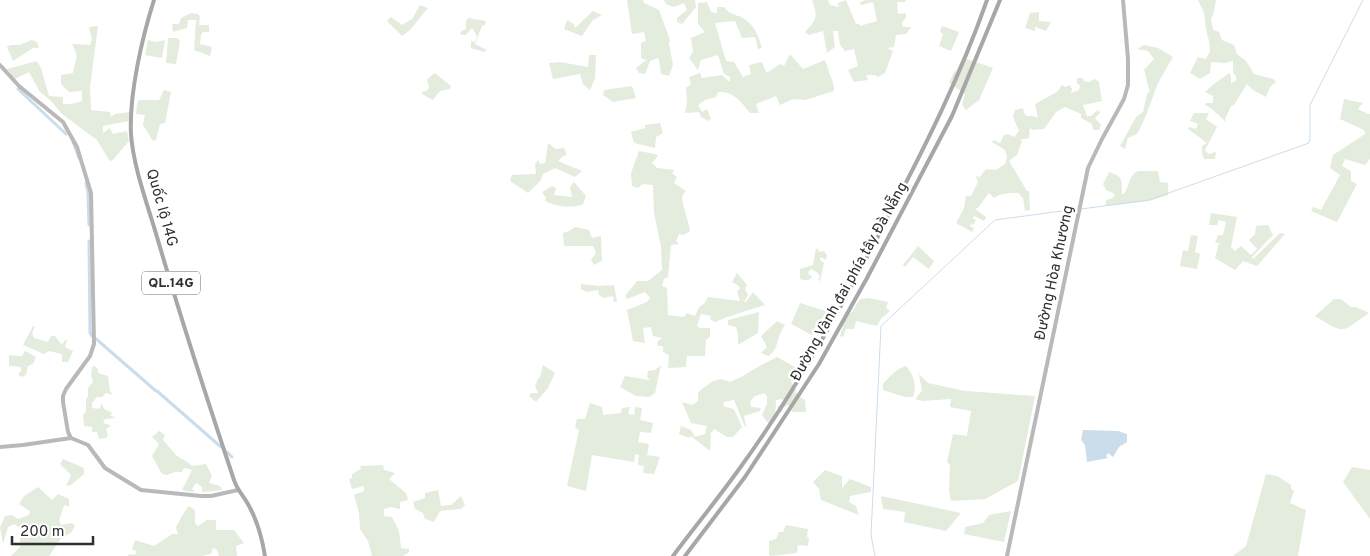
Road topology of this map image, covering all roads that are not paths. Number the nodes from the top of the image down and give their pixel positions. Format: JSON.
{"nodes":[{"id":1,"x":154,"y":0,"type":"edge"},
{"id":2,"x":988,"y":0,"type":"edge"},
{"id":3,"x":1000,"y":0,"type":"edge"},
{"id":4,"x":1124,"y":0,"type":"edge"},
{"id":5,"x":974,"y":36,"type":"junction"},
{"id":6,"x":984,"y":41,"type":"junction"},
{"id":7,"x":0,"y":65,"type":"edge"},
{"id":8,"x":819,"y":344,"type":"junction"},
{"id":9,"x":827,"y":349,"type":"junction"},
{"id":10,"x":71,"y":438,"type":"junction"},
{"id":11,"x":0,"y":447,"type":"edge"},
{"id":12,"x":238,"y":490,"type":"junction"},
{"id":13,"x":265,"y":556,"type":"edge"},
{"id":14,"x":673,"y":556,"type":"edge"},
{"id":15,"x":685,"y":556,"type":"edge"},
{"id":16,"x":1007,"y":556,"type":"edge"}],
"edges":[{"from":1,"to":12,"type":"main road","name":"Quốc lộ 14G","number":"QL.14G"},
{"from":2,"to":5,"type":"main road","name":"Đường Vành đai phía tây Đà Nẵng"},
{"from":3,"to":6,"type":"main road","name":"Đường Vành đai phía tây Đà Nẵng"},
{"from":4,"to":16,"type":"street","name":"Đường Hòa Khương"},
{"from":5,"to":6,"type":"main road"},
{"from":5,"to":8,"type":"main road","name":"Đường Vành đai phía tây Đà Nẵng"},
{"from":6,"to":9,"type":"main road","name":"Đường Vành đai phía tây Đà Nẵng"},
{"from":7,"to":10,"type":"street"},
{"from":8,"to":9,"type":"main road"},
{"from":8,"to":14,"type":"main road","name":"Đường Vành đai phía tây Đà Nẵng"},
{"from":9,"to":15,"type":"main road","name":"Đường Vành đai phía tây Đà Nẵng"},
{"from":10,"to":11,"type":"street"},
{"from":10,"to":12,"type":"street"},
{"from":12,"to":13,"type":"main road","name":"Quốc lộ 14G","number":"QL.14G"}]}
